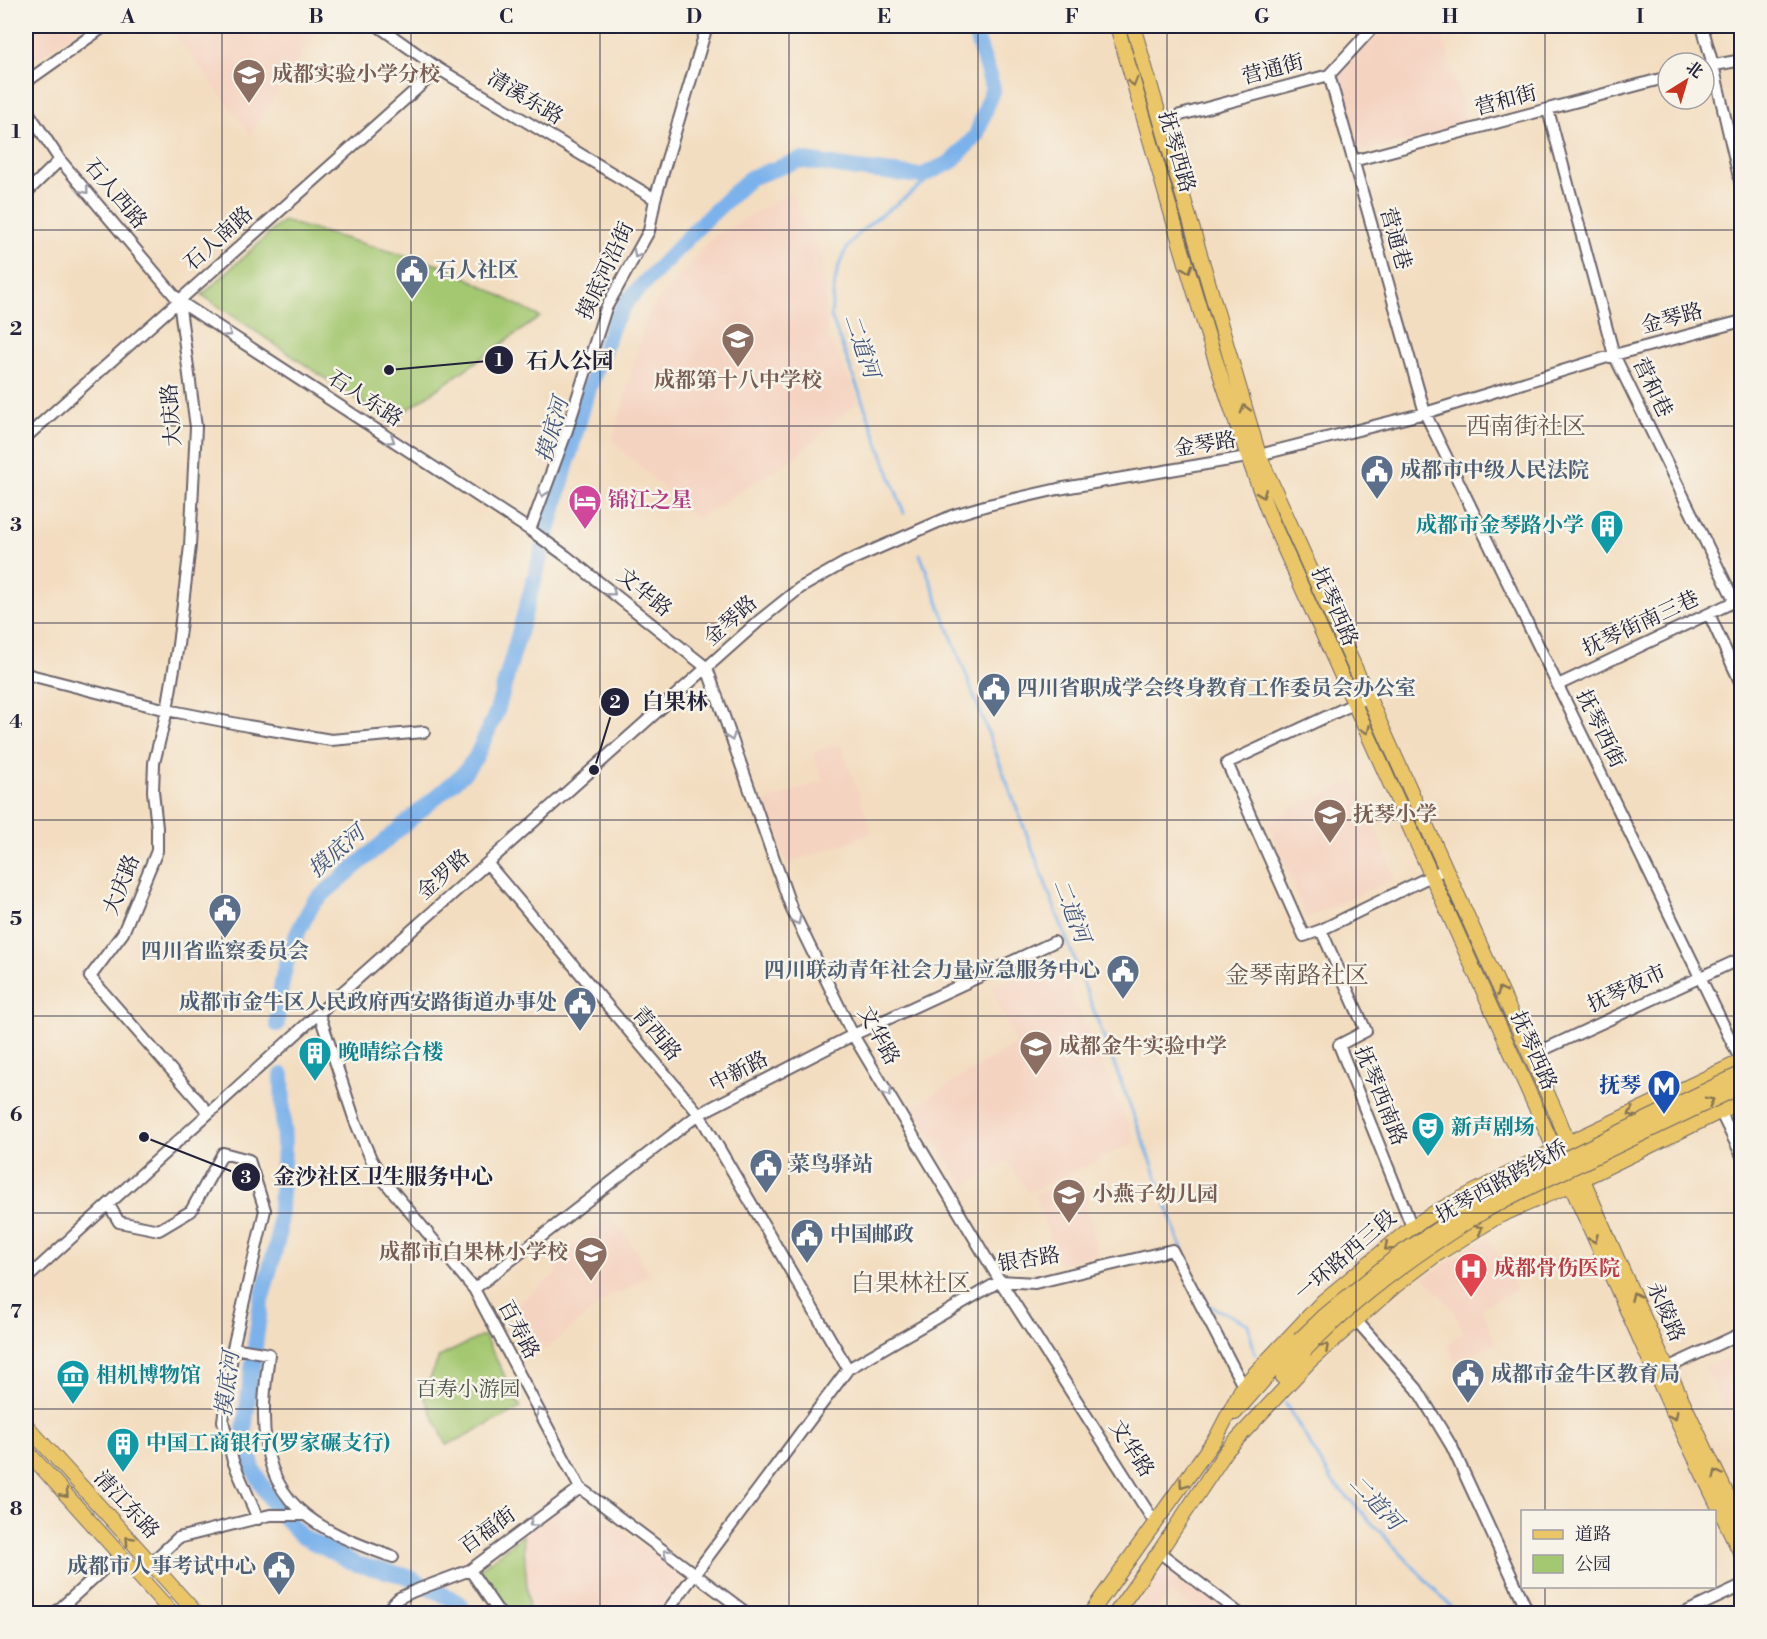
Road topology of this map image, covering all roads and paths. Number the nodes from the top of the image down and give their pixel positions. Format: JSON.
{"nodes":[{"id":1,"x":105,"y":26,"type":"edge"},
{"id":2,"x":378,"y":26,"type":"edge"},
{"id":3,"x":707,"y":26,"type":"edge"},
{"id":4,"x":1117,"y":26,"type":"edge"},
{"id":5,"x":1133,"y":26,"type":"edge"},
{"id":6,"x":1374,"y":26,"type":"edge"},
{"id":7,"x":1702,"y":26,"type":"edge"},
{"id":8,"x":1706,"y":51,"type":"edge"},
{"id":9,"x":1742,"y":60,"type":"edge"},
{"id":10,"x":1716,"y":65,"type":"edge"},
{"id":11,"x":439,"y":69,"type":"junction"},
{"id":12,"x":1329,"y":75,"type":"junction"},
{"id":13,"x":1656,"y":80,"type":"edge"},
{"id":14,"x":26,"y":82,"type":"edge"},
{"id":15,"x":1716,"y":95,"type":"edge"},
{"id":16,"x":26,"y":109,"type":"edge"},
{"id":17,"x":1548,"y":110,"type":"junction"},
{"id":18,"x":1162,"y":120,"type":"junction"},
{"id":19,"x":60,"y":159,"type":"junction"},
{"id":20,"x":1353,"y":161,"type":"junction"},
{"id":21,"x":1742,"y":190,"type":"edge"},
{"id":22,"x":26,"y":194,"type":"edge"},
{"id":23,"x":655,"y":199,"type":"junction"},
{"id":24,"x":179,"y":301,"type":"junction"},
{"id":25,"x":1742,"y":321,"type":"edge"},
{"id":26,"x":1614,"y":354,"type":"junction"},
{"id":27,"x":1425,"y":413,"type":"junction"},
{"id":28,"x":26,"y":437,"type":"edge"},
{"id":29,"x":1253,"y":457,"type":"junction"},
{"id":30,"x":530,"y":530,"type":"junction"},
{"id":31,"x":1738,"y":600,"type":"edge"},
{"id":32,"x":1709,"y":614,"type":"junction"},
{"id":33,"x":707,"y":668,"type":"junction"},
{"id":34,"x":26,"y":674,"type":"edge"},
{"id":35,"x":1558,"y":685,"type":"junction"},
{"id":36,"x":1742,"y":686,"type":"edge"},
{"id":37,"x":1358,"y":702,"type":"junction"},
{"id":38,"x":167,"y":710,"type":"junction"},
{"id":39,"x":424,"y":732,"type":"dead end"},
{"id":40,"x":487,"y":863,"type":"junction"},
{"id":41,"x":1435,"y":873,"type":"junction"},
{"id":42,"x":1321,"y":930,"type":"junction"},
{"id":43,"x":1054,"y":942,"type":"dead end"},
{"id":44,"x":1742,"y":958,"type":"edge"},
{"id":45,"x":1699,"y":976,"type":"junction"},
{"id":46,"x":319,"y":1013,"type":"junction"},
{"id":47,"x":854,"y":1035,"type":"junction"},
{"id":48,"x":1530,"y":1056,"type":"junction"},
{"id":49,"x":1741,"y":1061,"type":"edge"},
{"id":50,"x":1742,"y":1073,"type":"edge"},
{"id":51,"x":1742,"y":1086,"type":"edge"},
{"id":52,"x":1742,"y":1101,"type":"edge"},
{"id":53,"x":1720,"y":1111,"type":"junction"},
{"id":54,"x":208,"y":1113,"type":"junction"},
{"id":55,"x":699,"y":1114,"type":"junction"},
{"id":56,"x":1568,"y":1143,"type":"junction"},
{"id":57,"x":1555,"y":1150,"type":"junction"},
{"id":58,"x":1742,"y":1156,"type":"edge"},
{"id":59,"x":1576,"y":1182,"type":"junction"},
{"id":60,"x":109,"y":1205,"type":"junction"},
{"id":61,"x":1412,"y":1227,"type":"junction"},
{"id":62,"x":26,"y":1280,"type":"edge"},
{"id":63,"x":1000,"y":1281,"type":"junction"},
{"id":64,"x":474,"y":1288,"type":"junction"},
{"id":65,"x":1355,"y":1319,"type":"junction"},
{"id":66,"x":1742,"y":1333,"type":"edge"},
{"id":67,"x":1302,"y":1345,"type":"junction"},
{"id":68,"x":239,"y":1349,"type":"junction"},
{"id":69,"x":1667,"y":1368,"type":"junction"},
{"id":70,"x":848,"y":1369,"type":"junction"},
{"id":71,"x":1243,"y":1386,"type":"junction"},
{"id":72,"x":26,"y":1425,"type":"edge"},
{"id":73,"x":1217,"y":1436,"type":"junction"},
{"id":74,"x":26,"y":1450,"type":"edge"},
{"id":75,"x":1227,"y":1450,"type":"junction"},
{"id":76,"x":580,"y":1488,"type":"junction"},
{"id":77,"x":300,"y":1515,"type":"junction"},
{"id":78,"x":258,"y":1519,"type":"junction"},
{"id":79,"x":1155,"y":1522,"type":"junction"},
{"id":80,"x":1742,"y":1526,"type":"edge"},
{"id":81,"x":1159,"y":1552,"type":"junction"},
{"id":82,"x":120,"y":1554,"type":"junction"},
{"id":83,"x":1742,"y":1556,"type":"edge"},
{"id":84,"x":393,"y":1557,"type":"dead end"},
{"id":85,"x":151,"y":1563,"type":"junction"},
{"id":86,"x":470,"y":1570,"type":"junction"},
{"id":87,"x":694,"y":1574,"type":"junction"},
{"id":88,"x":1742,"y":1586,"type":"edge"},
{"id":89,"x":54,"y":1614,"type":"edge"},
{"id":90,"x":174,"y":1614,"type":"edge"},
{"id":91,"x":197,"y":1614,"type":"edge"},
{"id":92,"x":383,"y":1614,"type":"edge"},
{"id":93,"x":500,"y":1614,"type":"edge"},
{"id":94,"x":665,"y":1614,"type":"edge"},
{"id":95,"x":748,"y":1614,"type":"edge"},
{"id":96,"x":1090,"y":1614,"type":"edge"},
{"id":97,"x":1115,"y":1614,"type":"edge"},
{"id":98,"x":1240,"y":1614,"type":"edge"},
{"id":99,"x":1528,"y":1614,"type":"edge"},
{"id":100,"x":1682,"y":1614,"type":"edge"}],
"edges":[{"from":1,"to":14,"type":"street"},
{"from":2,"to":11,"type":"street","name":"清溪东路"},
{"from":3,"to":23,"type":"street","name":"摸底河沿街"},
{"from":4,"to":29,"type":"main road","name":"抚琴西路","one_way":true},
{"from":5,"to":18,"type":"main road","name":"抚琴西路"},
{"from":6,"to":12,"type":"street","name":"营通街"},
{"from":7,"to":8,"type":"street"},
{"from":9,"to":10,"type":"street"},
{"from":11,"to":23,"type":"street","name":"清溪东路"},
{"from":11,"to":24,"type":"street","name":"石人南路"},
{"from":12,"to":18,"type":"street","name":"营通街"},
{"from":12,"to":20,"type":"street","name":"营通巷"},
{"from":13,"to":17,"type":"street","name":"营和街"},
{"from":15,"to":21,"type":"street"},
{"from":16,"to":19,"type":"street","name":"石人西路"},
{"from":17,"to":20,"type":"street","name":"营和街"},
{"from":17,"to":26,"type":"street","name":"营和巷"},
{"from":29,"to":18,"type":"main road","name":"抚琴西路","one_way":true},
{"from":19,"to":22,"type":"street"},
{"from":19,"to":24,"type":"street","name":"石人西路","one_way":true},
{"from":20,"to":27,"type":"street","name":"营通巷"},
{"from":23,"to":30,"type":"street","name":"摸底河沿街","one_way":true},
{"from":24,"to":28,"type":"street","name":"石人南路"},
{"from":24,"to":30,"type":"street","name":"石人东路","one_way":true},
{"from":24,"to":38,"type":"street","name":"大庆路"},
{"from":25,"to":26,"type":"street","name":"金琴路"},
{"from":26,"to":27,"type":"street","name":"金琴路"},
{"from":26,"to":31,"type":"street","name":"营和巷"},
{"from":27,"to":29,"type":"street","name":"金琴路"},
{"from":27,"to":35,"type":"street","name":"抚琴西街"},
{"from":29,"to":33,"type":"street","name":"金琴路"},
{"from":29,"to":37,"type":"main road","name":"抚琴西路","one_way":true},
{"from":48,"to":29,"type":"main road","name":"抚琴西路","one_way":true},
{"from":30,"to":33,"type":"street","name":"文华路","one_way":true},
{"from":31,"to":32,"type":"street","name":"抚琴街南三巷"},
{"from":32,"to":35,"type":"street","name":"抚琴街南三巷"},
{"from":32,"to":36,"type":"street"},
{"from":33,"to":40,"type":"street","name":"金罗路"},
{"from":33,"to":47,"type":"street","name":"文华路","one_way":true},
{"from":34,"to":38,"type":"street"},
{"from":35,"to":45,"type":"street","name":"抚琴西街"},
{"from":37,"to":41,"type":"main road","name":"抚琴西路","one_way":true},
{"from":37,"to":42,"type":"street"},
{"from":38,"to":39,"type":"street"},
{"from":38,"to":54,"type":"street","name":"大庆路"},
{"from":40,"to":46,"type":"street","name":"金罗路"},
{"from":40,"to":55,"type":"street","name":"青西路"},
{"from":41,"to":42,"type":"street"},
{"from":41,"to":57,"type":"main road","name":"抚琴西路"},
{"from":42,"to":61,"type":"street","name":"抚琴西南路"},
{"from":43,"to":47,"type":"street","name":"中新路"},
{"from":44,"to":45,"type":"street","name":"抚琴夜市"},
{"from":45,"to":48,"type":"street","name":"抚琴夜市"},
{"from":45,"to":49,"type":"street","name":"抚琴西街"},
{"from":46,"to":54,"type":"street","name":"金罗路"},
{"from":64,"to":46,"type":"street","name":"百寿路","one_way":true},
{"from":47,"to":55,"type":"street","name":"中新路"},
{"from":47,"to":63,"type":"street","name":"文华路","one_way":true},
{"from":48,"to":56,"type":"main road","name":"抚琴西路"},
{"from":49,"to":56,"type":"main road","name":"一环路西三段","one_way":true},
{"from":50,"to":67,"type":"main road","name":"抚琴西路跨线桥","bridge":true},
{"from":67,"to":51,"type":"main road","name":"抚琴西路跨线桥","one_way":true,"bridge":true},
{"from":52,"to":53,"type":"main road"},
{"from":53,"to":58,"type":"street"},
{"from":53,"to":59,"type":"main road"},
{"from":54,"to":60,"type":"street"},
{"from":55,"to":64,"type":"street","name":"中新路"},
{"from":55,"to":70,"type":"street","name":"青西路"},
{"from":56,"to":57,"type":"main road","name":"一环路西三段"},
{"from":56,"to":59,"type":"main road","name":"抚琴西路"},
{"from":57,"to":59,"type":"main road","name":"抚琴西路"},
{"from":57,"to":61,"type":"main road","name":"一环路西三段"},
{"from":65,"to":59,"type":"main road","one_way":true},
{"from":69,"to":59,"type":"main road","name":"永陵路","one_way":true},
{"from":59,"to":83,"type":"main road","name":"永陵路","one_way":true},
{"from":60,"to":62,"type":"street"},
{"from":60,"to":68,"type":"street"},
{"from":61,"to":71,"type":"main road","name":"一环路西三段","one_way":true},
{"from":63,"to":70,"type":"street","name":"银杏路"},
{"from":63,"to":71,"type":"street","name":"银杏路"},
{"from":63,"to":79,"type":"street","name":"文华路"},
{"from":76,"to":64,"type":"street","name":"百寿路","one_way":true},
{"from":75,"to":65,"type":"main road","one_way":true},
{"from":65,"to":99,"type":"street"},
{"from":66,"to":69,"type":"street"},
{"from":67,"to":73,"type":"main road"},
{"from":67,"to":75,"type":"main road"},
{"from":68,"to":77,"type":"street"},
{"from":68,"to":78,"type":"street"},
{"from":80,"to":69,"type":"main road","name":"永陵路","one_way":true},
{"from":70,"to":87,"type":"street","name":"银杏路"},
{"from":71,"to":73,"type":"main road","name":"一环路西三段"},
{"from":85,"to":72,"type":"main road","name":"清江东路","one_way":true},
{"from":73,"to":79,"type":"main road","name":"一环路西三段","one_way":true},
{"from":74,"to":82,"type":"main road","name":"清江东路","one_way":true},
{"from":75,"to":81,"type":"main road"},
{"from":76,"to":86,"type":"street","name":"百福街","one_way":true},
{"from":87,"to":76,"type":"street","name":"百寿路","one_way":true},
{"from":77,"to":78,"type":"street"},
{"from":77,"to":84,"type":"street"},
{"from":78,"to":85,"type":"street"},
{"from":79,"to":96,"type":"main road","name":"一环路西三段"},
{"from":81,"to":97,"type":"main road"},
{"from":81,"to":98,"type":"street"},
{"from":82,"to":89,"type":"street"},
{"from":82,"to":90,"type":"main road","name":"清江东路"},
{"from":85,"to":91,"type":"main road","name":"清江东路"},
{"from":86,"to":92,"type":"street","name":"百福街"},
{"from":86,"to":93,"type":"street"},
{"from":87,"to":94,"type":"street","name":"银杏路"},
{"from":87,"to":95,"type":"street","name":"百寿路"},
{"from":88,"to":100,"type":"street"}]}
